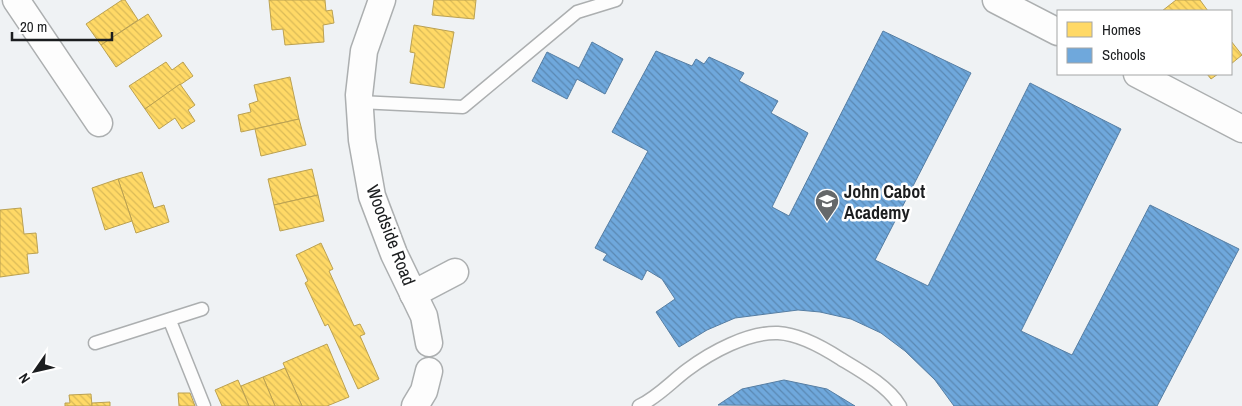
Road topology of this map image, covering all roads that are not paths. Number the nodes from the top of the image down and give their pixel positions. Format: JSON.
{"nodes":[{"id":1,"x":16,"y":0,"type":"edge"},
{"id":2,"x":382,"y":0,"type":"edge"},
{"id":3,"x":616,"y":0,"type":"edge"},
{"id":4,"x":996,"y":0,"type":"edge"},
{"id":5,"x":1057,"y":31,"type":"edge"},
{"id":6,"x":1139,"y":75,"type":"edge"},
{"id":7,"x":360,"y":102,"type":"junction"},
{"id":8,"x":99,"y":123,"type":"dead end"},
{"id":9,"x":1242,"y":129,"type":"edge"},
{"id":10,"x":455,"y":272,"type":"dead end"},
{"id":11,"x":413,"y":294,"type":"junction"},
{"id":12,"x":202,"y":309,"type":"dead end"},
{"id":13,"x":170,"y":321,"type":"junction"},
{"id":14,"x":95,"y":343,"type":"dead end"},
{"id":15,"x":429,"y":343,"type":"dead end"},
{"id":16,"x":429,"y":370,"type":"dead end"},
{"id":17,"x":204,"y":406,"type":"edge"},
{"id":18,"x":415,"y":406,"type":"edge"},
{"id":19,"x":639,"y":406,"type":"edge"},
{"id":20,"x":900,"y":406,"type":"edge"}],
"edges":[{"from":1,"to":8,"type":"street"},
{"from":2,"to":7,"type":"street","name":"Woodside Road"},
{"from":3,"to":7,"type":"lane"},
{"from":4,"to":5,"type":"street"},
{"from":6,"to":9,"type":"street"},
{"from":7,"to":11,"type":"street","name":"Woodside Road"},
{"from":10,"to":11,"type":"street","name":"Woodside Road"},
{"from":11,"to":15,"type":"street","name":"Woodside Road"},
{"from":12,"to":13,"type":"lane"},
{"from":13,"to":14,"type":"lane"},
{"from":13,"to":17,"type":"lane"},
{"from":16,"to":18,"type":"street"},
{"from":19,"to":20,"type":"lane"}]}
